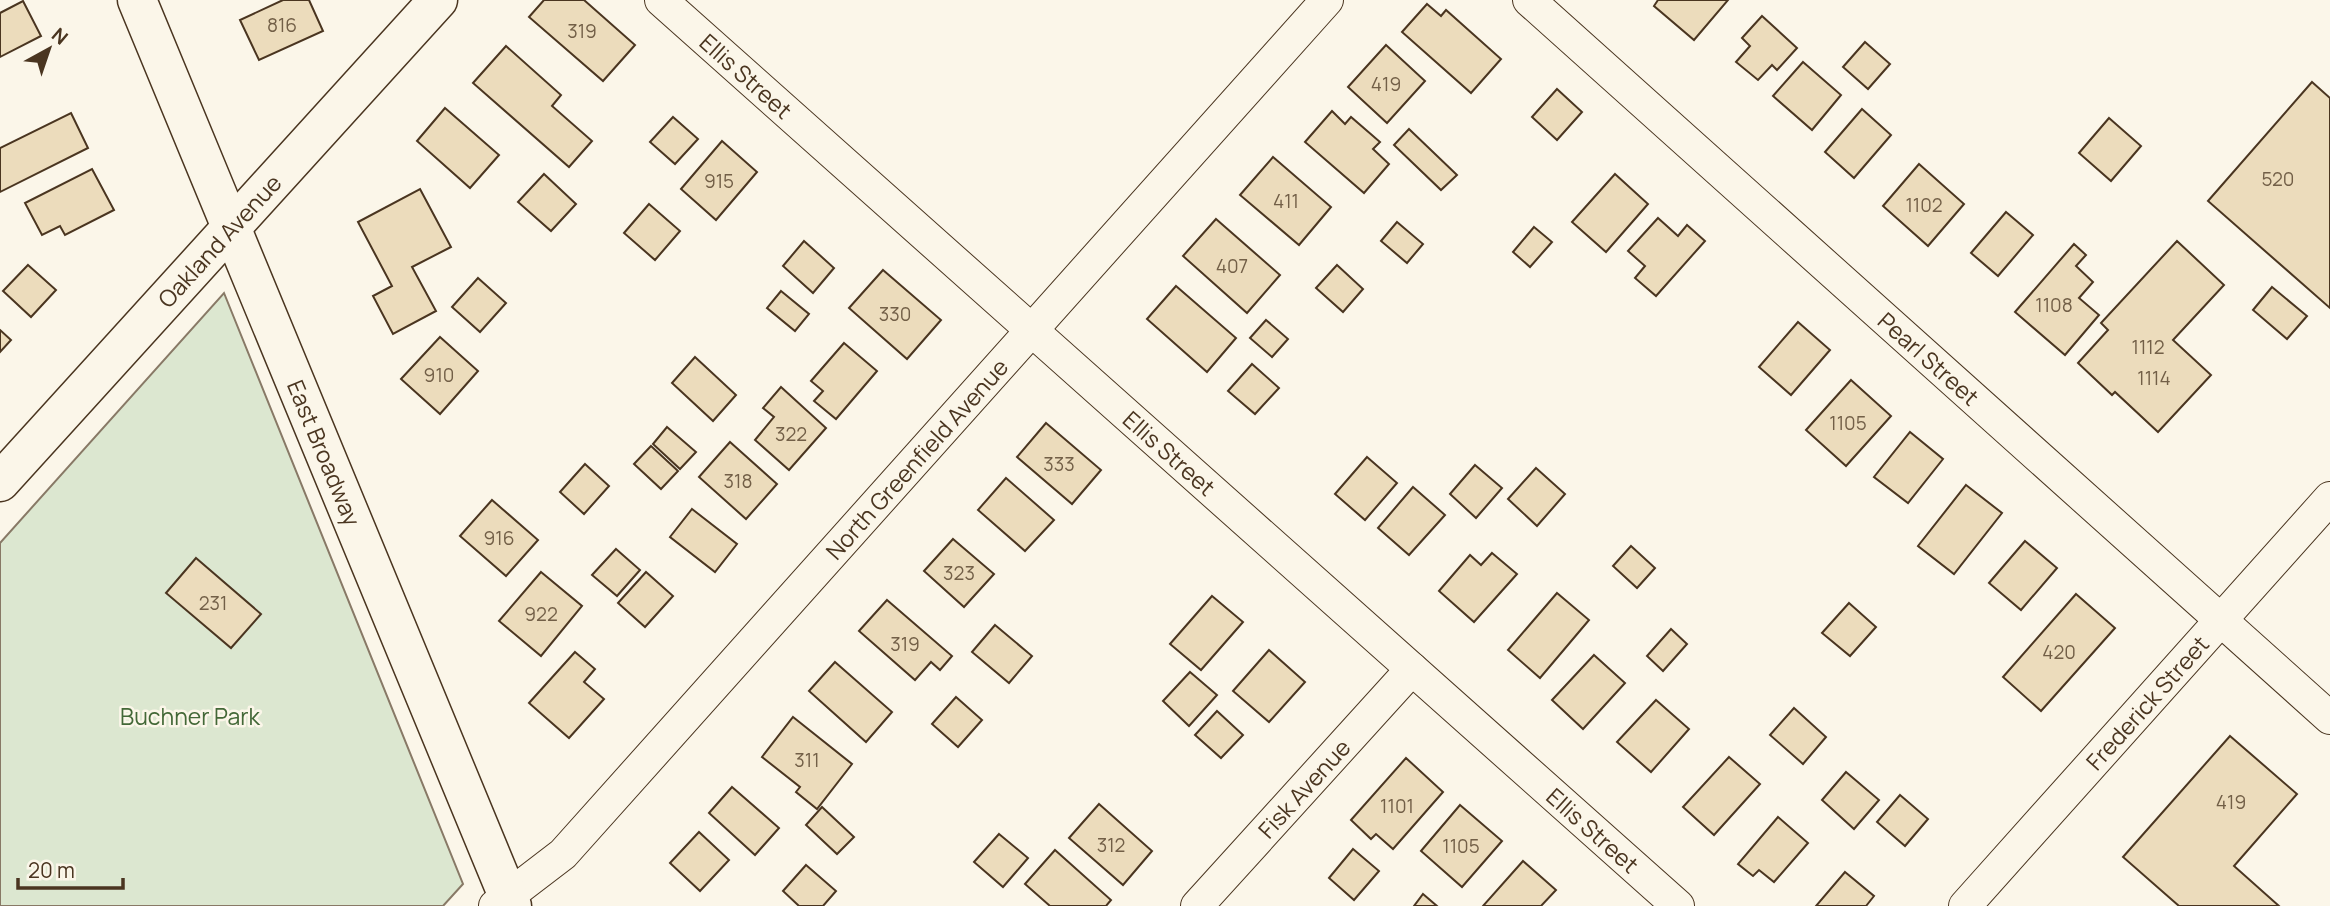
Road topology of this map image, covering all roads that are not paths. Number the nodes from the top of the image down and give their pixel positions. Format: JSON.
{"nodes":[{"id":1,"x":137,"y":0,"type":"edge"},
{"id":2,"x":438,"y":0,"type":"edge"},
{"id":3,"x":661,"y":0,"type":"edge"},
{"id":4,"x":1327,"y":0,"type":"edge"},
{"id":5,"x":1529,"y":0,"type":"edge"},
{"id":6,"x":232,"y":226,"type":"junction"},
{"id":7,"x":1033,"y":330,"type":"junction"},
{"id":8,"x":0,"y":482,"type":"edge"},
{"id":9,"x":2330,"y":498,"type":"edge"},
{"id":10,"x":2222,"y":618,"type":"junction"},
{"id":11,"x":1412,"y":669,"type":"junction"},
{"id":12,"x":2330,"y":718,"type":"edge"},
{"id":13,"x":505,"y":903,"type":"edge"},
{"id":14,"x":1197,"y":906,"type":"edge"},
{"id":15,"x":1678,"y":906,"type":"edge"},
{"id":16,"x":1965,"y":906,"type":"edge"}],
"edges":[{"from":1,"to":6,"type":"main road","name":"East Broadway"},
{"from":2,"to":6,"type":"main road","name":"Oakland Avenue"},
{"from":3,"to":7,"type":"street","name":"Ellis Street"},
{"from":4,"to":7,"type":"street","name":"North Greenfield Avenue"},
{"from":5,"to":10,"type":"street","name":"Pearl Street"},
{"from":6,"to":8,"type":"main road","name":"Oakland Avenue"},
{"from":6,"to":13,"type":"main road","name":"East Broadway"},
{"from":7,"to":11,"type":"street","name":"Ellis Street"},
{"from":7,"to":13,"type":"street","name":"North Greenfield Avenue"},
{"from":9,"to":10,"type":"street","name":"Frederick Street"},
{"from":10,"to":12,"type":"street","name":"Pearl Street"},
{"from":10,"to":16,"type":"street","name":"Frederick Street"},
{"from":11,"to":14,"type":"street","name":"Fisk Avenue"},
{"from":11,"to":15,"type":"street","name":"Ellis Street"}]}
